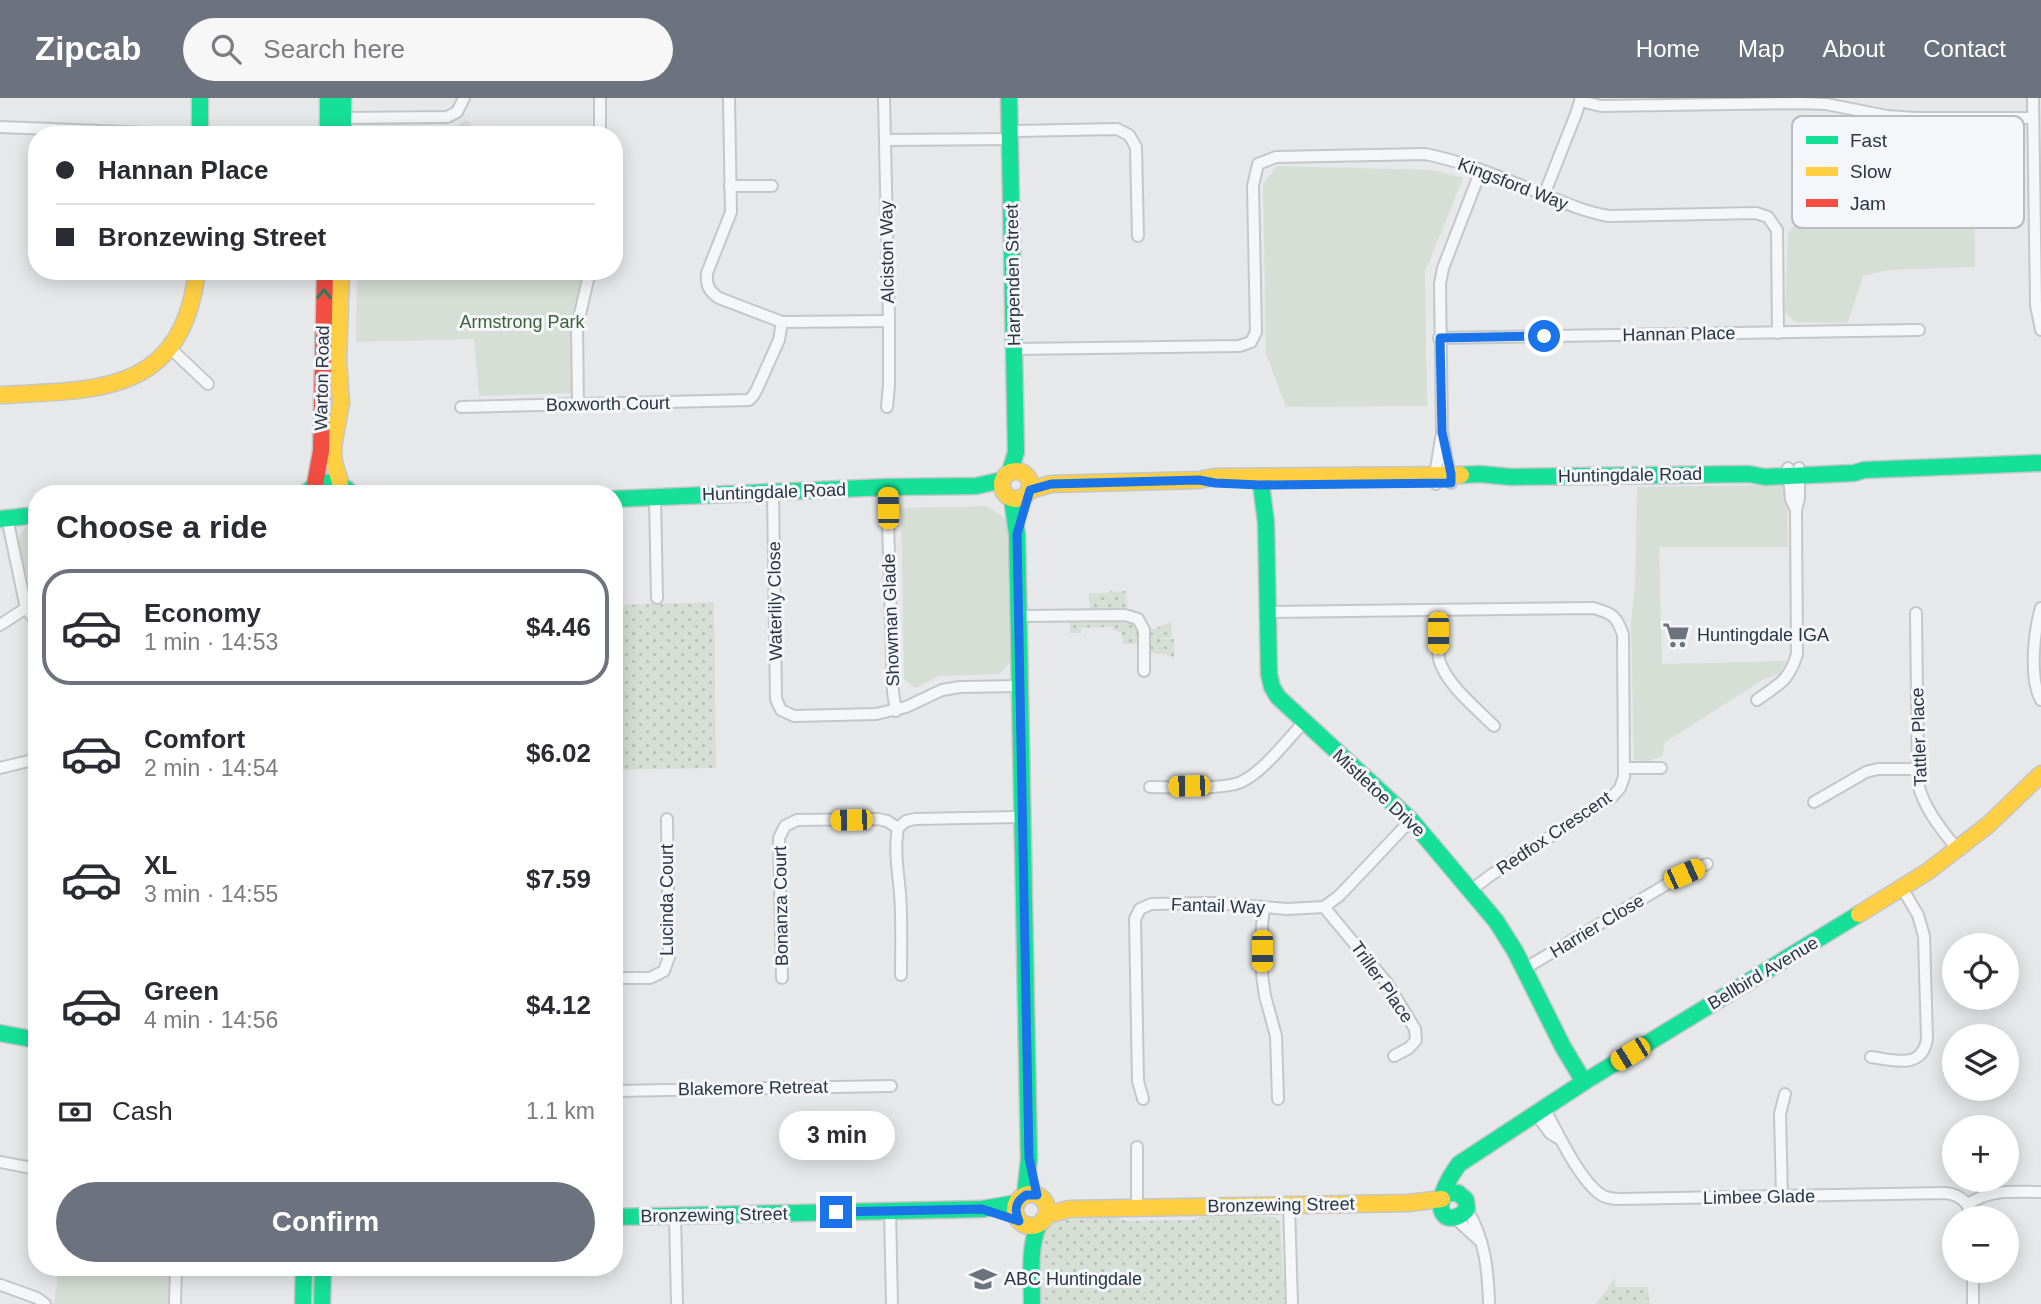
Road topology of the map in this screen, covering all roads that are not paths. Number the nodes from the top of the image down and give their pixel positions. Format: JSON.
{"nodes":[{"id":1,"x":200,"y":98,"type":"edge"},
{"id":2,"x":328,"y":98,"type":"edge"},
{"id":3,"x":343,"y":98,"type":"edge"},
{"id":4,"x":464,"y":98,"type":"edge"},
{"id":5,"x":600,"y":98,"type":"edge"},
{"id":6,"x":729,"y":98,"type":"edge"},
{"id":7,"x":884,"y":98,"type":"edge"},
{"id":8,"x":1009,"y":98,"type":"edge"},
{"id":9,"x":2033,"y":98,"type":"edge"},
{"id":10,"x":1581,"y":99,"type":"edge"},
{"id":11,"x":1887,"y":116,"type":"edge"},
{"id":12,"x":343,"y":118,"type":"junction"},
{"id":13,"x":2024,"y":118,"type":"edge"},
{"id":14,"x":2033,"y":118,"type":"junction"},
{"id":15,"x":200,"y":126,"type":"edge"},
{"id":16,"x":328,"y":126,"type":"edge"},
{"id":17,"x":343,"y":126,"type":"edge"},
{"id":18,"x":600,"y":126,"type":"edge"},
{"id":19,"x":0,"y":127,"type":"edge"},
{"id":20,"x":1138,"y":127,"type":"dead end"},
{"id":21,"x":28,"y":129,"type":"edge"},
{"id":22,"x":1010,"y":135,"type":"junction"},
{"id":23,"x":1129,"y":135,"type":"junction"},
{"id":24,"x":885,"y":141,"type":"junction"},
{"id":25,"x":1481,"y":170,"type":"junction"},
{"id":26,"x":730,"y":186,"type":"junction"},
{"id":27,"x":772,"y":186,"type":"dead end"},
{"id":28,"x":1544,"y":195,"type":"junction"},
{"id":29,"x":1779,"y":208,"type":"dead end"},
{"id":30,"x":1768,"y":217,"type":"junction"},
{"id":31,"x":1138,"y":236,"type":"dead end"},
{"id":32,"x":197,"y":280,"type":"edge"},
{"id":33,"x":325,"y":280,"type":"edge"},
{"id":34,"x":341,"y":280,"type":"edge"},
{"id":35,"x":588,"y":280,"type":"edge"},
{"id":36,"x":889,"y":321,"type":"junction"},
{"id":37,"x":782,"y":322,"type":"junction"},
{"id":38,"x":1919,"y":330,"type":"dead end"},
{"id":39,"x":2041,"y":330,"type":"edge"},
{"id":40,"x":1778,"y":333,"type":"junction"},
{"id":41,"x":1440,"y":338,"type":"junction"},
{"id":42,"x":170,"y":348,"type":"junction"},
{"id":43,"x":1014,"y":349,"type":"junction"},
{"id":44,"x":208,"y":384,"type":"dead end"},
{"id":45,"x":0,"y":395,"type":"edge"},
{"id":46,"x":753,"y":396,"type":"junction"},
{"id":47,"x":578,"y":405,"type":"junction"},
{"id":48,"x":763,"y":405,"type":"dead end"},
{"id":49,"x":461,"y":407,"type":"dead end"},
{"id":50,"x":887,"y":407,"type":"dead end"},
{"id":51,"x":2041,"y":463,"type":"edge"},
{"id":52,"x":1793,"y":472,"type":"junction"},
{"id":53,"x":1443,"y":479,"type":"junction"},
{"id":54,"x":1266,"y":481,"type":"junction"},
{"id":55,"x":340,"y":482,"type":"junction"},
{"id":56,"x":311,"y":485,"type":"edge"},
{"id":57,"x":316,"y":485,"type":"edge"},
{"id":58,"x":343,"y":485,"type":"edge"},
{"id":59,"x":1018,"y":486,"type":"junction"},
{"id":60,"x":887,"y":487,"type":"junction"},
{"id":61,"x":773,"y":492,"type":"junction"},
{"id":62,"x":655,"y":497,"type":"junction"},
{"id":63,"x":623,"y":499,"type":"edge"},
{"id":64,"x":28,"y":516,"type":"edge"},
{"id":65,"x":4,"y":522,"type":"edge"},
{"id":66,"x":28,"y":523,"type":"edge"},
{"id":67,"x":657,"y":598,"type":"dead end"},
{"id":68,"x":26,"y":608,"type":"junction"},
{"id":69,"x":2041,"y":608,"type":"edge"},
{"id":70,"x":1438,"y":610,"type":"junction"},
{"id":71,"x":28,"y":611,"type":"edge"},
{"id":72,"x":1268,"y":612,"type":"junction"},
{"id":73,"x":1916,"y":613,"type":"dead end"},
{"id":74,"x":1019,"y":616,"type":"junction"},
{"id":75,"x":0,"y":625,"type":"edge"},
{"id":76,"x":1144,"y":671,"type":"dead end"},
{"id":77,"x":1020,"y":686,"type":"junction"},
{"id":78,"x":1757,"y":700,"type":"dead end"},
{"id":79,"x":2041,"y":700,"type":"edge"},
{"id":80,"x":781,"y":710,"type":"junction"},
{"id":81,"x":896,"y":711,"type":"junction"},
{"id":82,"x":771,"y":718,"type":"dead end"},
{"id":83,"x":1304,"y":722,"type":"junction"},
{"id":84,"x":1494,"y":726,"type":"dead end"},
{"id":85,"x":28,"y":761,"type":"edge"},
{"id":86,"x":0,"y":768,"type":"edge"},
{"id":87,"x":1625,"y":768,"type":"junction"},
{"id":88,"x":1661,"y":768,"type":"dead end"},
{"id":89,"x":1918,"y":769,"type":"junction"},
{"id":90,"x":2041,"y":774,"type":"edge"},
{"id":91,"x":1150,"y":787,"type":"dead end"},
{"id":92,"x":1814,"y":802,"type":"dead end"},
{"id":93,"x":1023,"y":817,"type":"junction"},
{"id":94,"x":667,"y":819,"type":"dead end"},
{"id":95,"x":1411,"y":820,"type":"junction"},
{"id":96,"x":898,"y":828,"type":"junction"},
{"id":97,"x":1957,"y":849,"type":"junction"},
{"id":98,"x":1707,"y":864,"type":"dead end"},
{"id":99,"x":1902,"y":888,"type":"junction"},
{"id":100,"x":1471,"y":890,"type":"junction"},
{"id":101,"x":1264,"y":907,"type":"junction"},
{"id":102,"x":1324,"y":907,"type":"junction"},
{"id":103,"x":1524,"y":970,"type":"junction"},
{"id":104,"x":901,"y":975,"type":"dead end"},
{"id":105,"x":623,"y":978,"type":"edge"},
{"id":106,"x":782,"y":978,"type":"dead end"},
{"id":107,"x":0,"y":1032,"type":"edge"},
{"id":108,"x":28,"y":1038,"type":"edge"},
{"id":109,"x":1394,"y":1056,"type":"dead end"},
{"id":110,"x":1871,"y":1057,"type":"dead end"},
{"id":111,"x":1581,"y":1084,"type":"junction"},
{"id":112,"x":891,"y":1086,"type":"dead end"},
{"id":113,"x":623,"y":1091,"type":"edge"},
{"id":114,"x":1785,"y":1094,"type":"dead end"},
{"id":115,"x":1143,"y":1099,"type":"dead end"},
{"id":116,"x":1278,"y":1099,"type":"dead end"},
{"id":117,"x":1540,"y":1111,"type":"junction"},
{"id":118,"x":1137,"y":1147,"type":"dead end"},
{"id":119,"x":0,"y":1162,"type":"edge"},
{"id":120,"x":28,"y":1167,"type":"edge"},
{"id":121,"x":2041,"y":1192,"type":"edge"},
{"id":122,"x":1782,"y":1197,"type":"junction"},
{"id":123,"x":1289,"y":1204,"type":"junction"},
{"id":124,"x":1452,"y":1205,"type":"junction"},
{"id":125,"x":1968,"y":1205,"type":"joint"},
{"id":126,"x":1137,"y":1207,"type":"junction"},
{"id":127,"x":1032,"y":1210,"type":"junction"},
{"id":128,"x":890,"y":1212,"type":"junction"},
{"id":129,"x":676,"y":1215,"type":"junction"},
{"id":130,"x":623,"y":1217,"type":"edge"},
{"id":131,"x":176,"y":1276,"type":"edge"},
{"id":132,"x":304,"y":1276,"type":"edge"},
{"id":133,"x":323,"y":1276,"type":"edge"},
{"id":134,"x":1973,"y":1283,"type":"edge"},
{"id":135,"x":1,"y":1285,"type":"edge"},
{"id":136,"x":45,"y":1304,"type":"edge"},
{"id":137,"x":175,"y":1304,"type":"edge"},
{"id":138,"x":303,"y":1304,"type":"edge"},
{"id":139,"x":322,"y":1304,"type":"edge"},
{"id":140,"x":677,"y":1304,"type":"edge"},
{"id":141,"x":892,"y":1304,"type":"edge"},
{"id":142,"x":1032,"y":1304,"type":"edge"},
{"id":143,"x":1292,"y":1304,"type":"edge"},
{"id":144,"x":1489,"y":1304,"type":"edge"},
{"id":145,"x":1973,"y":1304,"type":"edge"}],
"edges":[{"from":1,"to":15,"type":"street"},
{"from":2,"to":16,"type":"street"},
{"from":3,"to":12,"type":"street"},
{"from":4,"to":12,"type":"street"},
{"from":5,"to":18,"type":"street"},
{"from":6,"to":26,"type":"street"},
{"from":7,"to":24,"type":"street","name":"Alciston Way"},
{"from":8,"to":22,"type":"street","name":"Harpenden Street"},
{"from":9,"to":14,"type":"street"},
{"from":10,"to":11,"type":"street"},
{"from":10,"to":28,"type":"street"},
{"from":12,"to":17,"type":"street"},
{"from":13,"to":14,"type":"street"},
{"from":14,"to":39,"type":"street"},
{"from":19,"to":21,"type":"street"},
{"from":20,"to":23,"type":"street"},
{"from":22,"to":23,"type":"street"},
{"from":22,"to":24,"type":"street"},
{"from":22,"to":43,"type":"street","name":"Harpenden Street"},
{"from":23,"to":31,"type":"street"},
{"from":24,"to":36,"type":"street","name":"Alciston Way"},
{"from":25,"to":28,"type":"street","name":"Kingsford Way"},
{"from":25,"to":41,"type":"street"},
{"from":25,"to":43,"type":"street","name":"Kingsford Way"},
{"from":26,"to":27,"type":"street"},
{"from":26,"to":37,"type":"street"},
{"from":28,"to":30,"type":"street","name":"Kingsford Way"},
{"from":29,"to":30,"type":"street"},
{"from":30,"to":40,"type":"street"},
{"from":32,"to":42,"type":"street"},
{"from":56,"to":33,"type":"street","name":"Warton Road","one_way":true},
{"from":34,"to":55,"type":"street","name":"Warton Road"},
{"from":35,"to":47,"type":"street"},
{"from":36,"to":37,"type":"street"},
{"from":36,"to":50,"type":"street","name":"Alciston Way"},
{"from":37,"to":46,"type":"street"},
{"from":38,"to":40,"type":"street","name":"Hannan Place"},
{"from":40,"to":41,"type":"street","name":"Hannan Place"},
{"from":41,"to":53,"type":"street"},
{"from":42,"to":44,"type":"street"},
{"from":42,"to":45,"type":"street"},
{"from":43,"to":59,"type":"street","name":"Harpenden Street"},
{"from":46,"to":47,"type":"street","name":"Boxworth Court"},
{"from":46,"to":48,"type":"street"},
{"from":47,"to":49,"type":"street","name":"Boxworth Court"},
{"from":51,"to":52,"type":"street","name":"Huntingdale Road"},
{"from":52,"to":53,"type":"street","name":"Huntingdale Road"},
{"from":52,"to":78,"type":"street"},
{"from":53,"to":54,"type":"street","name":"Huntingdale Road"},
{"from":54,"to":59,"type":"street","name":"Huntingdale Road"},
{"from":54,"to":72,"type":"street","name":"Mistletoe Drive"},
{"from":55,"to":57,"type":"street","name":"Warton Road"},
{"from":55,"to":58,"type":"street"},
{"from":59,"to":60,"type":"street","name":"Huntingdale Road"},
{"from":59,"to":74,"type":"street","name":"Harpenden Street"},
{"from":60,"to":61,"type":"street","name":"Huntingdale Road"},
{"from":60,"to":81,"type":"street","name":"Showman Glade"},
{"from":61,"to":62,"type":"street","name":"Huntingdale Road"},
{"from":61,"to":80,"type":"street","name":"Waterlily Close"},
{"from":62,"to":63,"type":"street","name":"Huntingdale Road"},
{"from":62,"to":67,"type":"street"},
{"from":64,"to":65,"type":"street"},
{"from":65,"to":66,"type":"street"},
{"from":65,"to":68,"type":"street"},
{"from":68,"to":71,"type":"street"},
{"from":68,"to":75,"type":"street"},
{"from":69,"to":79,"type":"street"},
{"from":70,"to":72,"type":"street","name":"Redfox Crescent"},
{"from":70,"to":84,"type":"street"},
{"from":70,"to":87,"type":"street","name":"Redfox Crescent"},
{"from":72,"to":83,"type":"street","name":"Mistletoe Drive"},
{"from":73,"to":89,"type":"street","name":"Tattler Place"},
{"from":74,"to":76,"type":"street"},
{"from":74,"to":77,"type":"street","name":"Harpenden Street"},
{"from":77,"to":81,"type":"street"},
{"from":77,"to":93,"type":"street","name":"Harpenden Street"},
{"from":80,"to":81,"type":"street"},
{"from":80,"to":82,"type":"street"},
{"from":83,"to":91,"type":"street"},
{"from":83,"to":95,"type":"street","name":"Mistletoe Drive"},
{"from":85,"to":86,"type":"street"},
{"from":87,"to":88,"type":"street"},
{"from":87,"to":100,"type":"street","name":"Redfox Crescent"},
{"from":89,"to":92,"type":"street"},
{"from":89,"to":97,"type":"street","name":"Tattler Place"},
{"from":90,"to":97,"type":"street","name":"Bellbird Avenue"},
{"from":93,"to":96,"type":"street"},
{"from":93,"to":127,"type":"street","name":"Harpenden Street"},
{"from":94,"to":105,"type":"street","name":"Lucinda Court"},
{"from":95,"to":100,"type":"street","name":"Mistletoe Drive"},
{"from":95,"to":102,"type":"street"},
{"from":96,"to":104,"type":"street"},
{"from":96,"to":106,"type":"street","name":"Bonanza Court"},
{"from":97,"to":99,"type":"street","name":"Bellbird Avenue"},
{"from":98,"to":103,"type":"street","name":"Harrier Close"},
{"from":99,"to":110,"type":"street"},
{"from":99,"to":111,"type":"street","name":"Bellbird Avenue"},
{"from":100,"to":103,"type":"street","name":"Mistletoe Drive"},
{"from":101,"to":102,"type":"street","name":"Fantail Way"},
{"from":101,"to":115,"type":"street","name":"Fantail Way"},
{"from":101,"to":116,"type":"street"},
{"from":102,"to":109,"type":"street","name":"Triller Place"},
{"from":103,"to":111,"type":"street","name":"Mistletoe Drive"},
{"from":107,"to":108,"type":"street"},
{"from":111,"to":117,"type":"street","name":"Bellbird Avenue"},
{"from":112,"to":113,"type":"street","name":"Blakemore Retreat"},
{"from":114,"to":122,"type":"street"},
{"from":117,"to":122,"type":"street","name":"Limbee Glade"},
{"from":117,"to":124,"type":"street","name":"Bellbird Avenue"},
{"from":118,"to":126,"type":"street"},
{"from":119,"to":120,"type":"street"},
{"from":121,"to":125,"type":"street"},
{"from":122,"to":125,"type":"street","name":"Limbee Glade"},
{"from":123,"to":124,"type":"street","name":"Bronzewing Street"},
{"from":123,"to":126,"type":"street","name":"Bronzewing Street"},
{"from":123,"to":143,"type":"street"},
{"from":124,"to":144,"type":"street"},
{"from":126,"to":127,"type":"street","name":"Bronzewing Street"},
{"from":127,"to":128,"type":"street","name":"Bronzewing Street"},
{"from":127,"to":142,"type":"street","name":"Harpenden Street"},
{"from":128,"to":129,"type":"street","name":"Bronzewing Street"},
{"from":128,"to":141,"type":"street"},
{"from":129,"to":130,"type":"street","name":"Bronzewing Street"},
{"from":129,"to":140,"type":"street"},
{"from":131,"to":137,"type":"street"},
{"from":132,"to":138,"type":"street"},
{"from":133,"to":139,"type":"street"},
{"from":134,"to":145,"type":"street"},
{"from":135,"to":136,"type":"street"}]}
